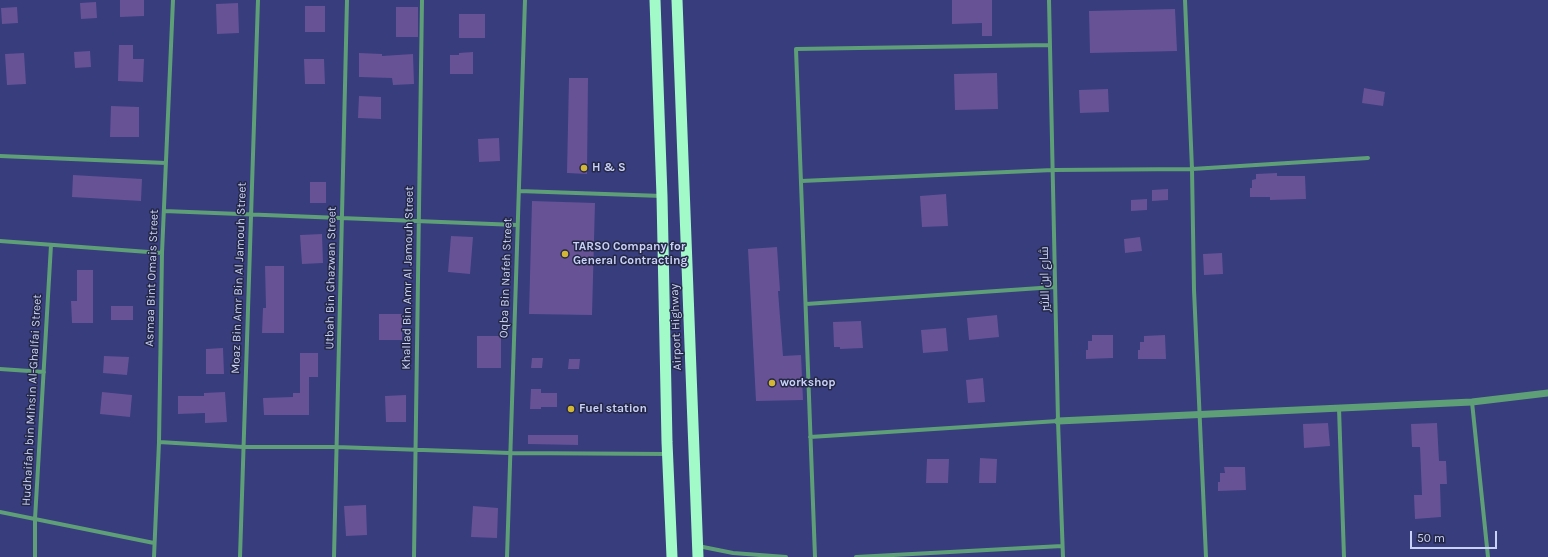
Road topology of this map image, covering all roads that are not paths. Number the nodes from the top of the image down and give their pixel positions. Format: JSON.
{"nodes":[{"id":1,"x":172,"y":0,"type":"edge"},
{"id":2,"x":258,"y":0,"type":"edge"},
{"id":3,"x":347,"y":0,"type":"edge"},
{"id":4,"x":422,"y":0,"type":"edge"},
{"id":5,"x":525,"y":0,"type":"edge"},
{"id":6,"x":655,"y":0,"type":"edge"},
{"id":7,"x":677,"y":0,"type":"edge"},
{"id":8,"x":1049,"y":0,"type":"edge"},
{"id":9,"x":1185,"y":0,"type":"edge"},
{"id":10,"x":1050,"y":45,"type":"junction"},
{"id":11,"x":0,"y":156,"type":"edge"},
{"id":12,"x":1368,"y":158,"type":"dead end"},
{"id":13,"x":166,"y":163,"type":"junction"},
{"id":14,"x":1192,"y":169,"type":"junction"},
{"id":15,"x":1053,"y":170,"type":"junction"},
{"id":16,"x":801,"y":181,"type":"junction"},
{"id":17,"x":518,"y":191,"type":"junction"},
{"id":18,"x":662,"y":196,"type":"junction"},
{"id":19,"x":164,"y":210,"type":"junction"},
{"id":20,"x":252,"y":214,"type":"junction"},
{"id":21,"x":342,"y":217,"type":"junction"},
{"id":22,"x":419,"y":221,"type":"junction"},
{"id":23,"x":517,"y":225,"type":"junction"},
{"id":24,"x":0,"y":241,"type":"edge"},
{"id":25,"x":51,"y":245,"type":"junction"},
{"id":26,"x":162,"y":253,"type":"junction"},
{"id":27,"x":1055,"y":287,"type":"junction"},
{"id":28,"x":806,"y":304,"type":"junction"},
{"id":29,"x":0,"y":369,"type":"edge"},
{"id":30,"x":44,"y":372,"type":"junction"},
{"id":31,"x":1548,"y":393,"type":"edge"},
{"id":32,"x":1472,"y":402,"type":"junction"},
{"id":33,"x":1339,"y":408,"type":"junction"},
{"id":34,"x":1199,"y":414,"type":"junction"},
{"id":35,"x":1058,"y":421,"type":"junction"},
{"id":36,"x":810,"y":437,"type":"junction"},
{"id":37,"x":159,"y":442,"type":"junction"},
{"id":38,"x":243,"y":447,"type":"junction"},
{"id":39,"x":336,"y":447,"type":"junction"},
{"id":40,"x":416,"y":451,"type":"junction"},
{"id":41,"x":510,"y":453,"type":"junction"},
{"id":42,"x":668,"y":454,"type":"junction"},
{"id":43,"x":0,"y":512,"type":"edge"},
{"id":44,"x":35,"y":519,"type":"junction"},
{"id":45,"x":154,"y":543,"type":"junction"},
{"id":46,"x":1062,"y":546,"type":"junction"},
{"id":47,"x":697,"y":551,"type":"edge"},
{"id":48,"x":35,"y":557,"type":"edge"},
{"id":49,"x":154,"y":557,"type":"edge"},
{"id":50,"x":240,"y":557,"type":"edge"},
{"id":51,"x":334,"y":557,"type":"edge"},
{"id":52,"x":414,"y":557,"type":"edge"},
{"id":53,"x":506,"y":557,"type":"edge"},
{"id":54,"x":672,"y":557,"type":"edge"},
{"id":55,"x":786,"y":557,"type":"edge"},
{"id":56,"x":815,"y":557,"type":"edge"},
{"id":57,"x":856,"y":557,"type":"edge"},
{"id":58,"x":1063,"y":557,"type":"edge"},
{"id":59,"x":1206,"y":557,"type":"edge"},
{"id":60,"x":1344,"y":557,"type":"edge"},
{"id":61,"x":1488,"y":557,"type":"edge"}],
"edges":[{"from":1,"to":13,"type":"street","name":"Asmaa Bint Omais Street"},
{"from":2,"to":20,"type":"street","name":"Moaz Bin Amr Bin Al Jamouh Street"},
{"from":3,"to":21,"type":"street","name":"Utbah Bin Ghazwan Street"},
{"from":4,"to":22,"type":"street","name":"Khallad Bin Amr Al Jamouh Street"},
{"from":5,"to":17,"type":"street","name":"Oqba Bin Nafeh Street"},
{"from":6,"to":18,"type":"highway","name":"Airport Highway"},
{"from":7,"to":47,"type":"highway","name":"Airport Highway"},
{"from":8,"to":10,"type":"street","name":"شارع ابن الاثير"},
{"from":9,"to":14,"type":"street"},
{"from":10,"to":15,"type":"street","name":"شارع ابن الاثير"},
{"from":10,"to":16,"type":"street"},
{"from":11,"to":13,"type":"street"},
{"from":12,"to":14,"type":"street"},
{"from":13,"to":19,"type":"street","name":"Asmaa Bint Omais Street"},
{"from":14,"to":15,"type":"street"},
{"from":14,"to":34,"type":"street"},
{"from":15,"to":16,"type":"street"},
{"from":15,"to":27,"type":"street","name":"شارع ابن الاثير"},
{"from":16,"to":28,"type":"street"},
{"from":17,"to":18,"type":"street"},
{"from":17,"to":23,"type":"street","name":"Oqba Bin Nafeh Street"},
{"from":18,"to":42,"type":"highway","name":"Airport Highway"},
{"from":19,"to":20,"type":"street"},
{"from":19,"to":26,"type":"street","name":"Asmaa Bint Omais Street"},
{"from":20,"to":21,"type":"street"},
{"from":20,"to":38,"type":"street","name":"Moaz Bin Amr Bin Al Jamouh Street"},
{"from":21,"to":22,"type":"street"},
{"from":21,"to":39,"type":"street","name":"Utbah Bin Ghazwan Street"},
{"from":22,"to":23,"type":"street"},
{"from":22,"to":40,"type":"street","name":"Khallad Bin Amr Al Jamouh Street"},
{"from":23,"to":41,"type":"street","name":"Oqba Bin Nafeh Street"},
{"from":24,"to":25,"type":"street"},
{"from":25,"to":26,"type":"street"},
{"from":25,"to":30,"type":"street","name":"Hudhaifah bin Mihsin Al-Ghalfai Street"},
{"from":26,"to":37,"type":"street","name":"Asmaa Bint Omais Street"},
{"from":27,"to":28,"type":"street"},
{"from":27,"to":35,"type":"street","name":"شارع ابن الاثير"},
{"from":28,"to":36,"type":"street"},
{"from":29,"to":30,"type":"street"},
{"from":30,"to":44,"type":"street","name":"Hudhaifah bin Mihsin Al-Ghalfai Street"},
{"from":31,"to":32,"type":"street"},
{"from":32,"to":33,"type":"street"},
{"from":32,"to":61,"type":"street"},
{"from":33,"to":34,"type":"street"},
{"from":33,"to":60,"type":"street"},
{"from":34,"to":35,"type":"street"},
{"from":34,"to":59,"type":"street"},
{"from":35,"to":36,"type":"street"},
{"from":35,"to":46,"type":"street","name":"شارع ابن الاثير"},
{"from":36,"to":56,"type":"street"},
{"from":37,"to":38,"type":"street"},
{"from":37,"to":45,"type":"street","name":"Asmaa Bint Omais Street"},
{"from":38,"to":39,"type":"street"},
{"from":38,"to":50,"type":"street","name":"Moaz Bin Amr Bin Al Jamouh Street"},
{"from":39,"to":40,"type":"street"},
{"from":39,"to":51,"type":"street","name":"Utbah Bin Ghazwan Street"},
{"from":40,"to":41,"type":"street"},
{"from":40,"to":52,"type":"street","name":"Khallad Bin Amr Al Jamouh Street"},
{"from":41,"to":42,"type":"street"},
{"from":41,"to":53,"type":"street","name":"Oqba Bin Nafeh Street"},
{"from":42,"to":54,"type":"highway","name":"Airport Highway"},
{"from":43,"to":44,"type":"street"},
{"from":44,"to":45,"type":"street"},
{"from":44,"to":48,"type":"street","name":"Hudhaifah bin Mihsin Al-Ghalfai Street"},
{"from":45,"to":49,"type":"street","name":"Asmaa Bint Omais Street"},
{"from":46,"to":57,"type":"street"},
{"from":46,"to":58,"type":"street","name":"شارع ابن الاثير"},
{"from":47,"to":55,"type":"street"}]}
